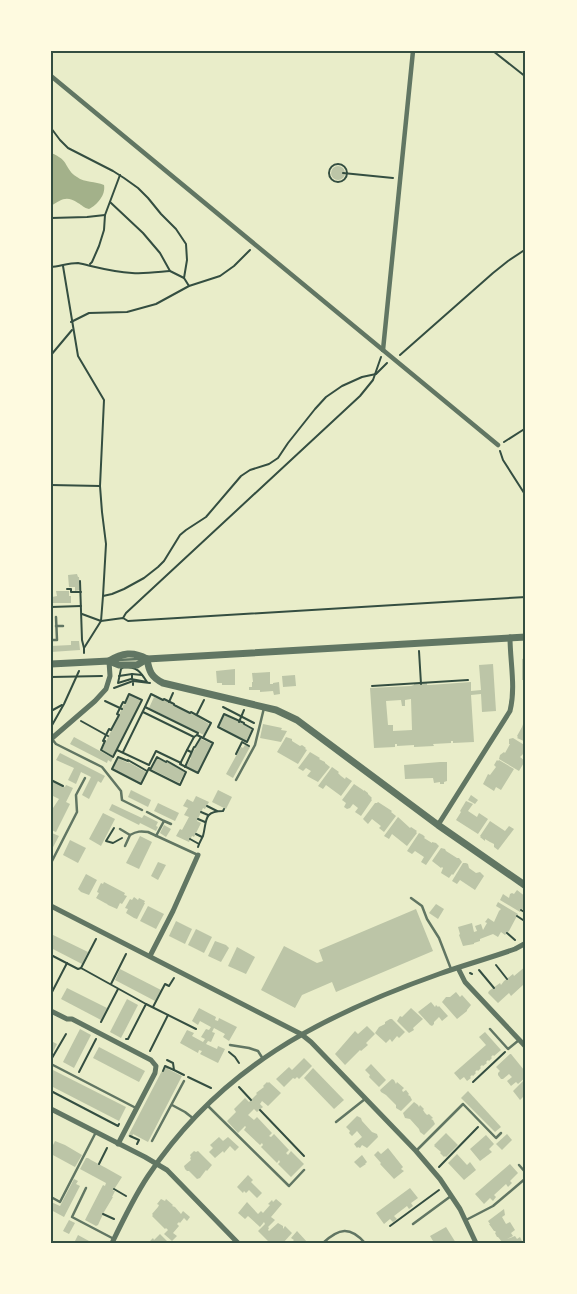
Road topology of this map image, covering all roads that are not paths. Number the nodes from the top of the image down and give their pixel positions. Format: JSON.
{"nodes":[{"id":1,"x":413,"y":51,"type":"edge"},
{"id":2,"x":51,"y":76,"type":"edge"},
{"id":3,"x":383,"y":350,"type":"junction"},
{"id":4,"x":498,"y":445,"type":"road end"},
{"id":5,"x":56,"y":617,"type":"dead end"},
{"id":6,"x":56,"y":626,"type":"junction"},
{"id":7,"x":63,"y":626,"type":"dead end"},
{"id":8,"x":510,"y":637,"type":"junction"},
{"id":9,"x":526,"y":637,"type":"edge"},
{"id":10,"x":51,"y":640,"type":"edge"},
{"id":11,"x":146,"y":659,"type":"junction"},
{"id":12,"x":110,"y":661,"type":"junction"},
{"id":13,"x":51,"y":664,"type":"edge"},
{"id":14,"x":264,"y":706,"type":"junction"},
{"id":15,"x":51,"y":739,"type":"edge"},
{"id":16,"x":85,"y":778,"type":"dead end"},
{"id":17,"x":236,"y":780,"type":"dead end"},
{"id":18,"x":142,"y":810,"type":"dead end"},
{"id":19,"x":147,"y":812,"type":"dead end"},
{"id":20,"x":164,"y":821,"type":"junction"},
{"id":21,"x":171,"y":824,"type":"dead end"},
{"id":22,"x":438,"y":825,"type":"junction"},
{"id":23,"x":120,"y":830,"type":"dead end"},
{"id":24,"x":129,"y":834,"type":"junction"},
{"id":25,"x":156,"y":836,"type":"junction"},
{"id":26,"x":125,"y":846,"type":"dead end"},
{"id":27,"x":196,"y":855,"type":"joint"},
{"id":28,"x":51,"y":863,"type":"edge"},
{"id":29,"x":526,"y":886,"type":"edge"},
{"id":30,"x":411,"y":898,"type":"dead end"},
{"id":31,"x":51,"y":906,"type":"edge"},
{"id":32,"x":526,"y":943,"type":"edge"},
{"id":33,"x":150,"y":956,"type":"junction"},
{"id":34,"x":458,"y":968,"type":"junction"},
{"id":35,"x":451,"y":970,"type":"junction"},
{"id":36,"x":51,"y":1010,"type":"edge"},
{"id":37,"x":490,"y":1029,"type":"dead end"},
{"id":38,"x":301,"y":1034,"type":"junction"},
{"id":39,"x":519,"y":1040,"type":"junction"},
{"id":40,"x":230,"y":1045,"type":"dead end"},
{"id":41,"x":526,"y":1047,"type":"edge"},
{"id":42,"x":262,"y":1059,"type":"junction"},
{"id":43,"x":51,"y":1064,"type":"edge"},
{"id":44,"x":184,"y":1081,"type":"dead end"},
{"id":45,"x":365,"y":1099,"type":"junction"},
{"id":46,"x":171,"y":1105,"type":"junction"},
{"id":47,"x":206,"y":1105,"type":"junction"},
{"id":48,"x":137,"y":1108,"type":"junction"},
{"id":49,"x":51,"y":1109,"type":"edge"},
{"id":50,"x":194,"y":1119,"type":"junction"},
{"id":51,"x":336,"y":1122,"type":"dead end"},
{"id":52,"x":96,"y":1132,"type":"junction"},
{"id":53,"x":501,"y":1133,"type":"dead end"},
{"id":54,"x":152,"y":1141,"type":"dead end"},
{"id":55,"x":118,"y":1144,"type":"junction"},
{"id":56,"x":416,"y":1151,"type":"junction"},
{"id":57,"x":157,"y":1164,"type":"junction"},
{"id":58,"x":519,"y":1165,"type":"dead end"},
{"id":59,"x":304,"y":1170,"type":"dead end"},
{"id":60,"x":526,"y":1173,"type":"edge"},
{"id":61,"x":526,"y":1178,"type":"edge"},
{"id":62,"x":86,"y":1188,"type":"dead end"},
{"id":63,"x":452,"y":1195,"type":"junction"},
{"id":64,"x":51,"y":1198,"type":"edge"},
{"id":65,"x":466,"y":1220,"type":"junction"},
{"id":66,"x":412,"y":1224,"type":"dead end"},
{"id":67,"x":112,"y":1241,"type":"edge"},
{"id":68,"x":238,"y":1243,"type":"edge"},
{"id":69,"x":323,"y":1243,"type":"edge"},
{"id":70,"x":365,"y":1243,"type":"edge"},
{"id":71,"x":476,"y":1243,"type":"edge"}],
"edges":[{"from":1,"to":3,"type":"street"},
{"from":2,"to":3,"type":"street"},
{"from":3,"to":4,"type":"street"},
{"from":5,"to":6,"type":"lane"},
{"from":6,"to":7,"type":"lane"},
{"from":6,"to":10,"type":"lane"},
{"from":8,"to":9,"type":"street"},
{"from":8,"to":11,"type":"street"},
{"from":8,"to":22,"type":"street"},
{"from":11,"to":12,"type":"street"},
{"from":11,"to":12,"type":"street"},
{"from":11,"to":14,"type":"street"},
{"from":12,"to":13,"type":"street"},
{"from":12,"to":15,"type":"street"},
{"from":14,"to":17,"type":"lane"},
{"from":14,"to":22,"type":"street"},
{"from":15,"to":18,"type":"lane"},
{"from":16,"to":28,"type":"lane"},
{"from":19,"to":20,"type":"lane"},
{"from":20,"to":21,"type":"lane"},
{"from":20,"to":25,"type":"lane"},
{"from":22,"to":29,"type":"street"},
{"from":23,"to":24,"type":"lane"},
{"from":24,"to":25,"type":"lane"},
{"from":24,"to":26,"type":"lane"},
{"from":25,"to":27,"type":"lane"},
{"from":27,"to":33,"type":"street"},
{"from":30,"to":35,"type":"lane"},
{"from":31,"to":33,"type":"street"},
{"from":32,"to":34,"type":"street"},
{"from":33,"to":38,"type":"street"},
{"from":34,"to":35,"type":"street"},
{"from":34,"to":39,"type":"street"},
{"from":35,"to":38,"type":"street"},
{"from":36,"to":48,"type":"street"},
{"from":37,"to":39,"type":"lane"},
{"from":38,"to":42,"type":"street"},
{"from":38,"to":45,"type":"street"},
{"from":39,"to":41,"type":"street"},
{"from":40,"to":42,"type":"lane"},
{"from":42,"to":47,"type":"street"},
{"from":43,"to":48,"type":"lane"},
{"from":44,"to":46,"type":"lane"},
{"from":45,"to":51,"type":"lane"},
{"from":45,"to":56,"type":"street"},
{"from":46,"to":50,"type":"lane"},
{"from":46,"to":54,"type":"lane"},
{"from":47,"to":50,"type":"street"},
{"from":47,"to":59,"type":"lane"},
{"from":48,"to":55,"type":"street"},
{"from":49,"to":52,"type":"street"},
{"from":50,"to":57,"type":"street"},
{"from":52,"to":55,"type":"street"},
{"from":52,"to":64,"type":"lane"},
{"from":53,"to":56,"type":"lane"},
{"from":55,"to":57,"type":"street"},
{"from":56,"to":63,"type":"street"},
{"from":57,"to":67,"type":"street"},
{"from":57,"to":68,"type":"street"},
{"from":58,"to":60,"type":"lane"},
{"from":61,"to":65,"type":"lane"},
{"from":62,"to":67,"type":"lane"},
{"from":63,"to":65,"type":"street"},
{"from":63,"to":66,"type":"lane"},
{"from":65,"to":71,"type":"street"},
{"from":69,"to":70,"type":"lane"}]}
